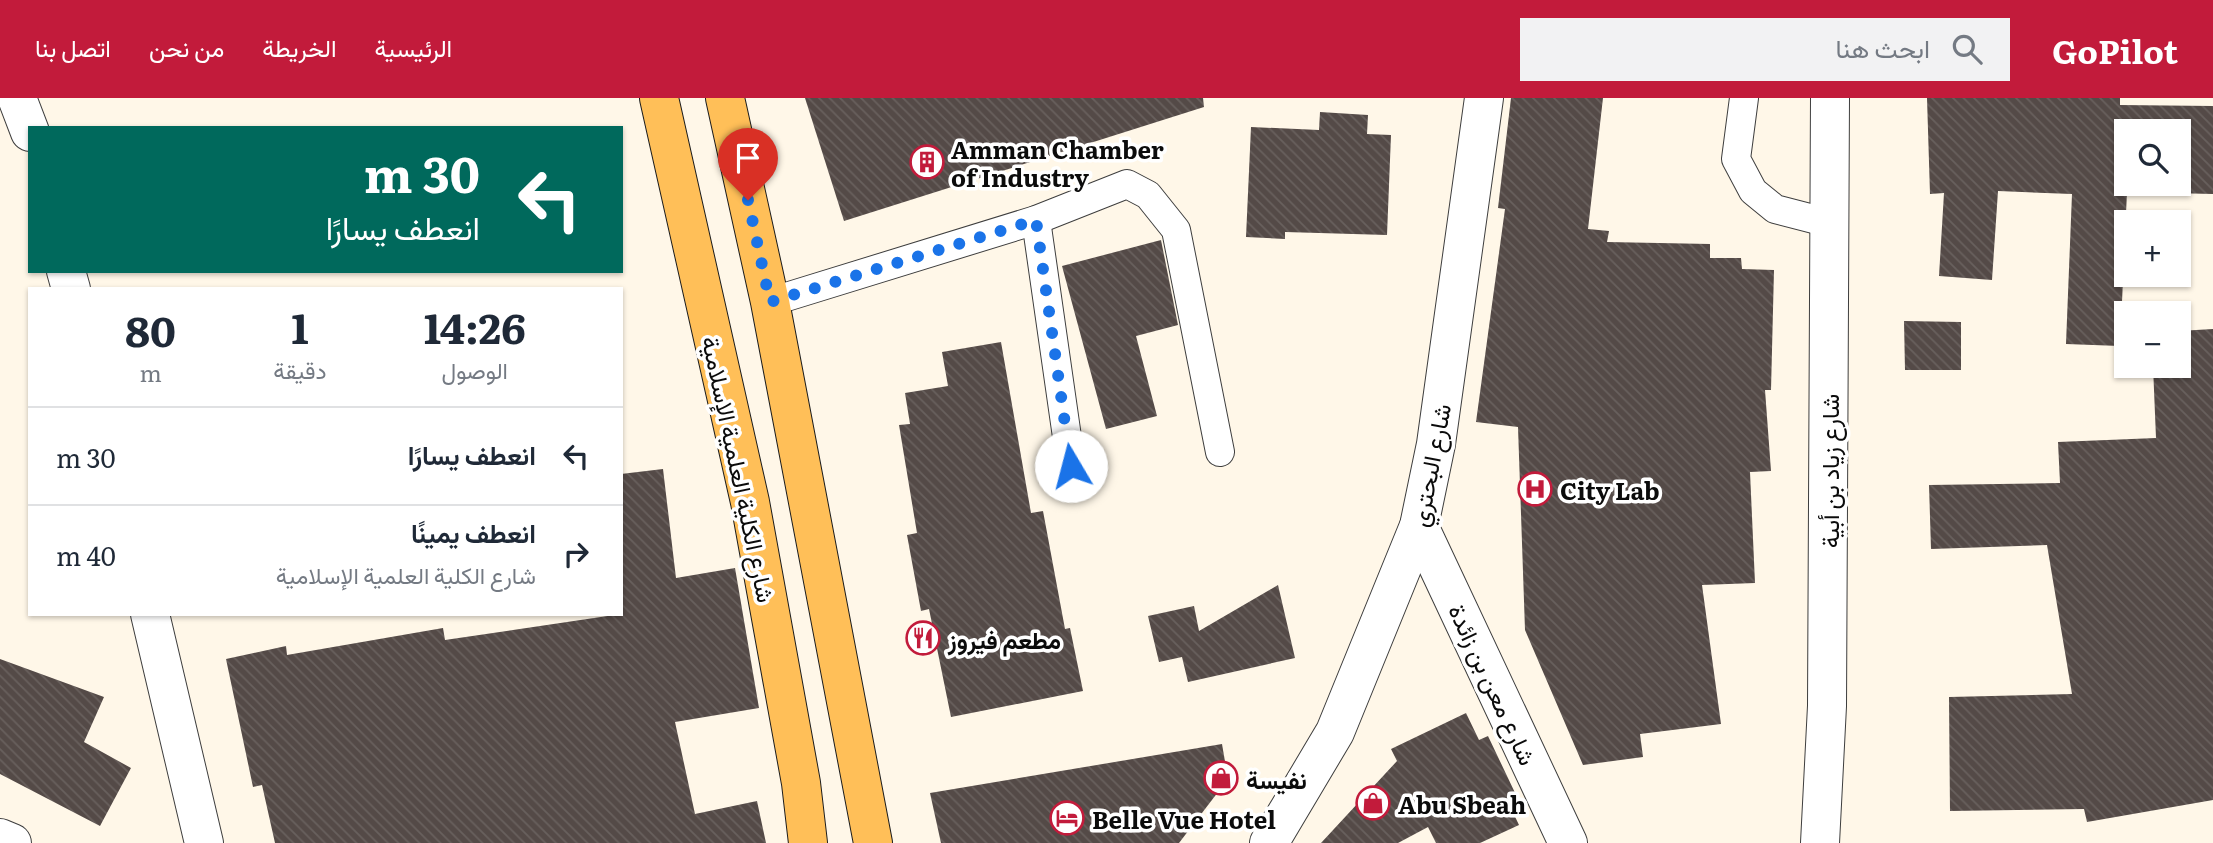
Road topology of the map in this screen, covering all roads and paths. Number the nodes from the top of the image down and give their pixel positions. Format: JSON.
{"nodes":[{"id":1,"x":17,"y":98,"type":"edge"},
{"id":2,"x":659,"y":98,"type":"edge"},
{"id":3,"x":725,"y":98,"type":"edge"},
{"id":4,"x":1484,"y":98,"type":"edge"},
{"id":5,"x":1744,"y":98,"type":"edge"},
{"id":6,"x":1830,"y":98,"type":"edge"},
{"id":7,"x":28,"y":127,"type":"edge"},
{"id":8,"x":1036,"y":220,"type":"junction"},
{"id":9,"x":1829,"y":223,"type":"junction"},
{"id":10,"x":770,"y":302,"type":"junction"},
{"id":11,"x":1220,"y":452,"type":"dead end"},
{"id":12,"x":1071,"y":466,"type":"dead end"},
{"id":13,"x":1419,"y":526,"type":"junction"},
{"id":14,"x":150,"y":616,"type":"edge"},
{"id":15,"x":0,"y":838,"type":"edge"},
{"id":16,"x":12,"y":843,"type":"edge"},
{"id":17,"x":204,"y":843,"type":"edge"},
{"id":18,"x":808,"y":843,"type":"edge"},
{"id":19,"x":873,"y":843,"type":"edge"},
{"id":20,"x":1269,"y":843,"type":"edge"},
{"id":21,"x":1568,"y":843,"type":"edge"},
{"id":22,"x":1820,"y":843,"type":"edge"}],
"edges":[{"from":1,"to":7,"type":"street"},
{"from":2,"to":18,"type":"main road","name":"شارع الكلية العلمية الإسلامية"},
{"from":3,"to":10,"type":"main road"},
{"from":4,"to":13,"type":"street","name":"شارع البحتري"},
{"from":5,"to":9,"type":"lane"},
{"from":6,"to":9,"type":"street","name":"شارع زياد بن أبية"},
{"from":8,"to":10,"type":"lane"},
{"from":8,"to":11,"type":"lane"},
{"from":8,"to":12,"type":"lane"},
{"from":9,"to":22,"type":"street","name":"شارع زياد بن أبية"},
{"from":10,"to":19,"type":"main road"},
{"from":13,"to":20,"type":"street","name":"شارع البحتري"},
{"from":13,"to":21,"type":"street","name":"شارع معن بن زائدة"},
{"from":14,"to":17,"type":"street"},
{"from":15,"to":16,"type":"street"}]}
